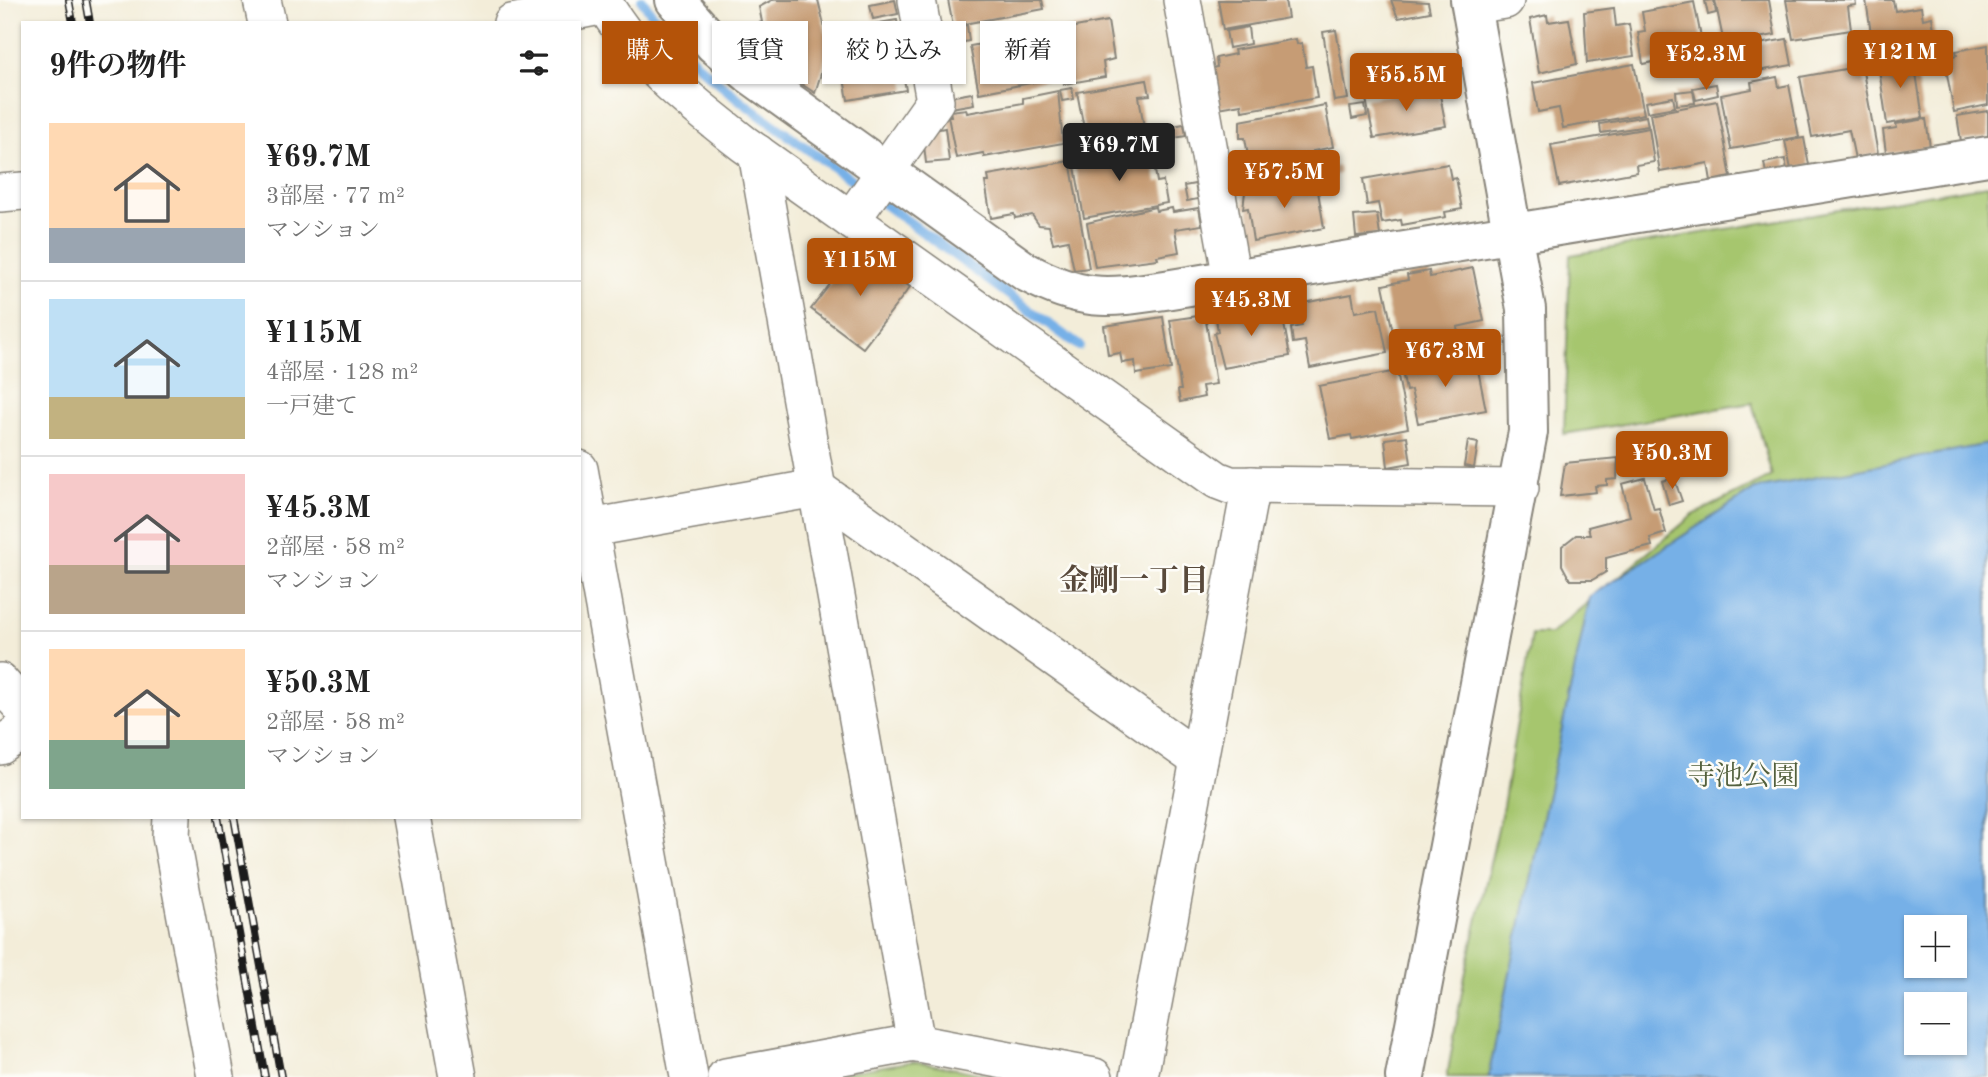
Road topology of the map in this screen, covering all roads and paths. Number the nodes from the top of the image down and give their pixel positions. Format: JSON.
{"nodes":[{"id":1,"x":262,"y":0,"type":"edge"},
{"id":2,"x":675,"y":0,"type":"edge"},
{"id":3,"x":917,"y":0,"type":"edge"},
{"id":4,"x":1182,"y":0,"type":"edge"},
{"id":5,"x":1482,"y":2,"type":"edge"},
{"id":6,"x":603,"y":3,"type":"edge"},
{"id":7,"x":267,"y":21,"type":"edge"},
{"id":8,"x":521,"y":21,"type":"edge"},
{"id":9,"x":757,"y":153,"type":"junction"},
{"id":10,"x":1988,"y":156,"type":"edge"},
{"id":11,"x":21,"y":191,"type":"edge"},
{"id":12,"x":0,"y":193,"type":"edge"},
{"id":13,"x":868,"y":196,"type":"junction"},
{"id":14,"x":1512,"y":233,"type":"junction"},
{"id":15,"x":1232,"y":279,"type":"junction"},
{"id":16,"x":1251,"y":485,"type":"junction"},
{"id":17,"x":816,"y":488,"type":"junction"},
{"id":18,"x":1520,"y":488,"type":"junction"},
{"id":19,"x":581,"y":489,"type":"edge"},
{"id":20,"x":585,"y":529,"type":"edge"},
{"id":21,"x":0,"y":682,"type":"edge"},
{"id":22,"x":21,"y":706,"type":"edge"},
{"id":23,"x":21,"y":731,"type":"edge"},
{"id":24,"x":0,"y":746,"type":"edge"},
{"id":25,"x":1199,"y":760,"type":"junction"},
{"id":26,"x":172,"y":819,"type":"edge"},
{"id":27,"x":411,"y":819,"type":"edge"},
{"id":28,"x":916,"y":1044,"type":"junction"},
{"id":29,"x":216,"y":1077,"type":"edge"},
{"id":30,"x":458,"y":1077,"type":"edge"},
{"id":31,"x":689,"y":1077,"type":"edge"},
{"id":32,"x":726,"y":1077,"type":"edge"},
{"id":33,"x":1094,"y":1077,"type":"edge"},
{"id":34,"x":1139,"y":1077,"type":"edge"},
{"id":35,"x":1405,"y":1077,"type":"edge"}],
"edges":[{"from":1,"to":7,"type":"street"},
{"from":2,"to":13,"type":"street"},
{"from":3,"to":13,"type":"street"},
{"from":4,"to":15,"type":"street"},
{"from":5,"to":14,"type":"street"},
{"from":6,"to":8,"type":"street"},
{"from":6,"to":9,"type":"street"},
{"from":9,"to":13,"type":"street"},
{"from":9,"to":17,"type":"street"},
{"from":10,"to":14,"type":"street"},
{"from":11,"to":12,"type":"street"},
{"from":13,"to":15,"type":"street"},
{"from":13,"to":16,"type":"street"},
{"from":14,"to":15,"type":"street"},
{"from":14,"to":18,"type":"street"},
{"from":16,"to":18,"type":"street"},
{"from":16,"to":25,"type":"street"},
{"from":17,"to":20,"type":"street"},
{"from":17,"to":25,"type":"street"},
{"from":17,"to":28,"type":"street"},
{"from":18,"to":35,"type":"street"},
{"from":19,"to":20,"type":"street"},
{"from":20,"to":31,"type":"street"},
{"from":21,"to":22,"type":"street"},
{"from":23,"to":24,"type":"street"},
{"from":25,"to":34,"type":"street"},
{"from":26,"to":29,"type":"street"},
{"from":27,"to":30,"type":"street"},
{"from":28,"to":32,"type":"street"},
{"from":28,"to":33,"type":"street"}]}
